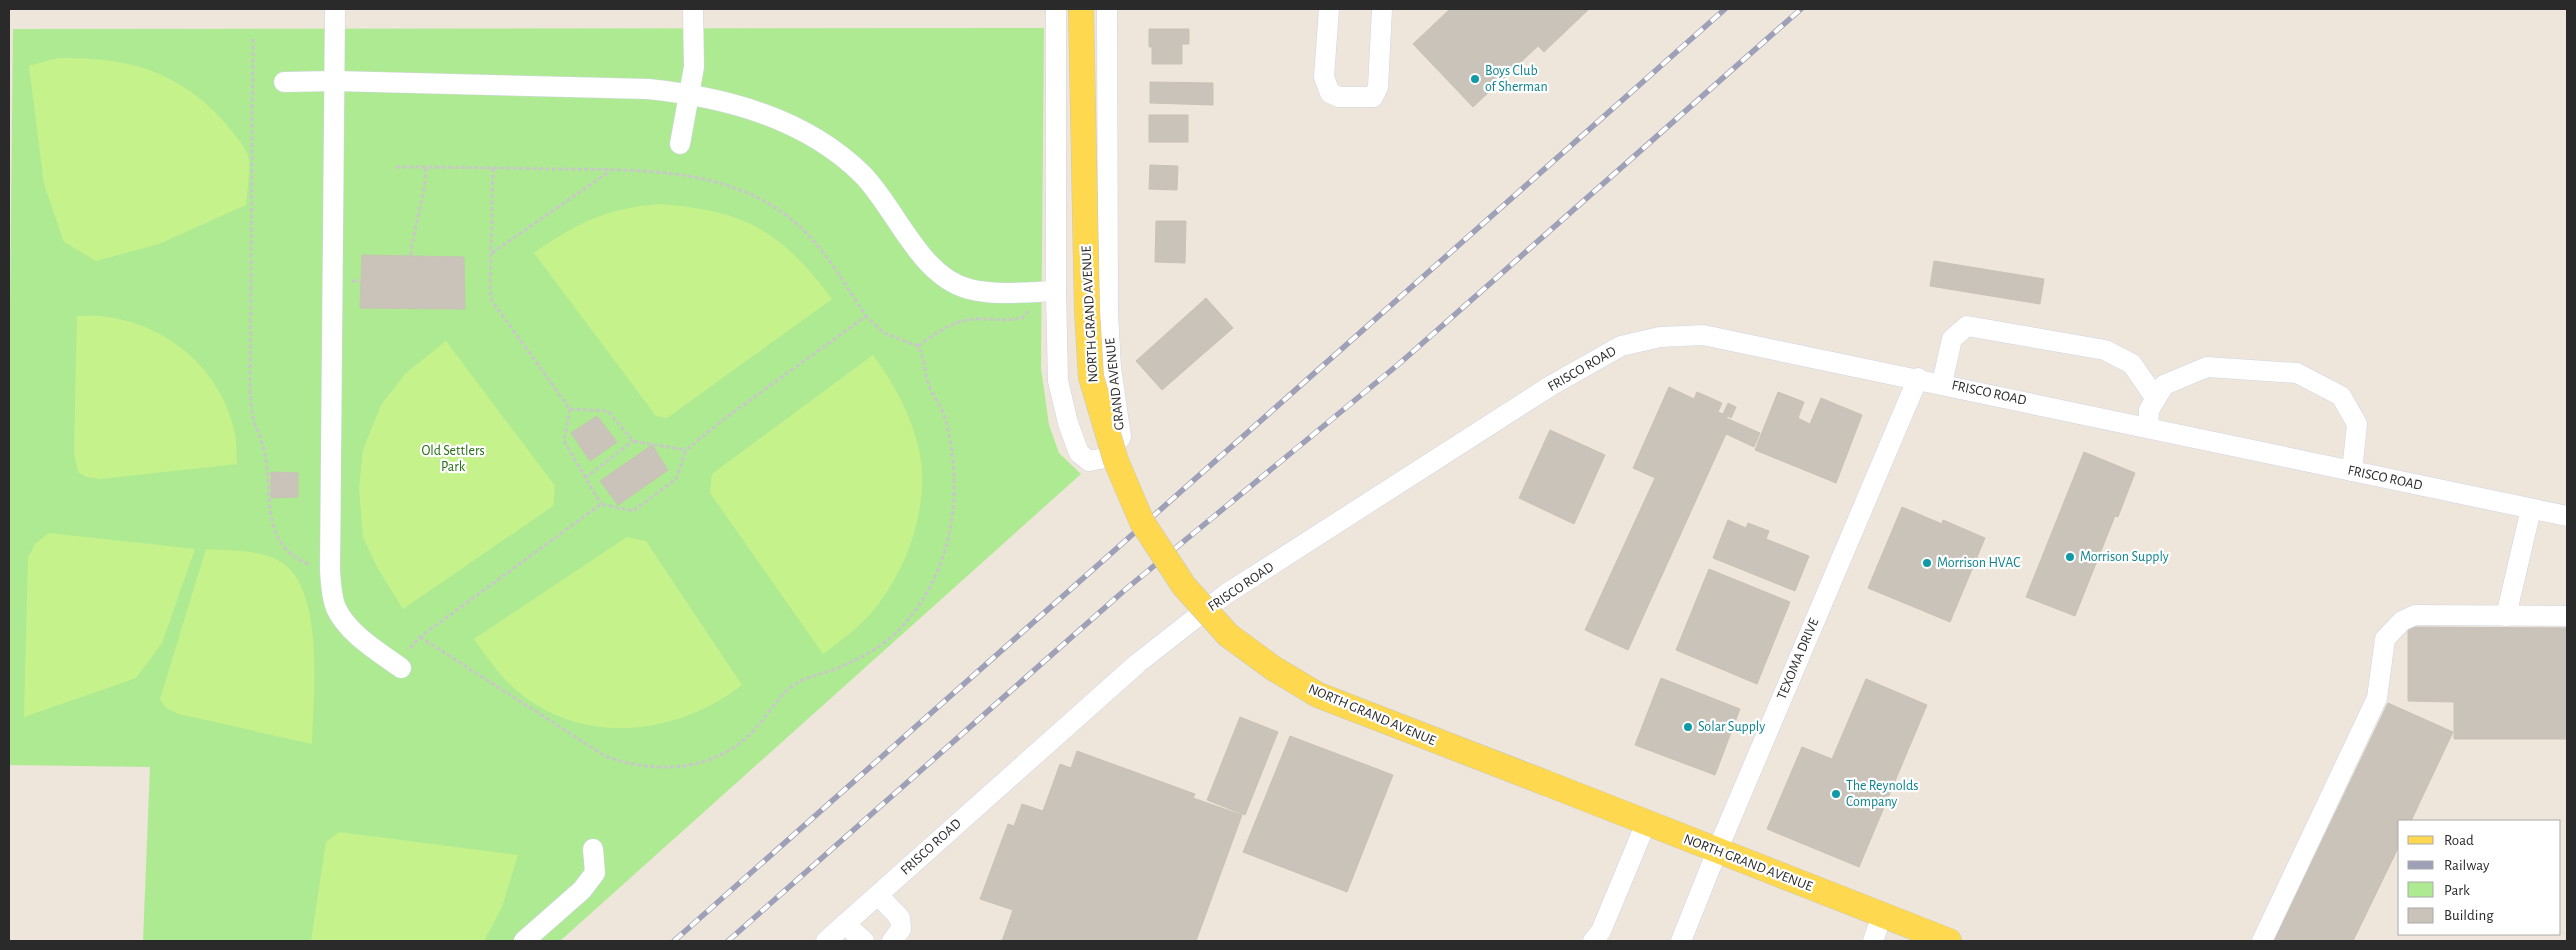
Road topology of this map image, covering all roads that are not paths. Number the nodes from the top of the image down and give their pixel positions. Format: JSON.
{"nodes":[{"id":1,"x":693,"y":9,"type":"edge"},
{"id":2,"x":1056,"y":9,"type":"edge"},
{"id":3,"x":1081,"y":9,"type":"edge"},
{"id":4,"x":1107,"y":9,"type":"edge"},
{"id":5,"x":1329,"y":9,"type":"edge"},
{"id":6,"x":1382,"y":9,"type":"edge"},
{"id":7,"x":335,"y":18,"type":"edge"},
{"id":8,"x":335,"y":80,"type":"junction"},
{"id":9,"x":284,"y":82,"type":"dead end"},
{"id":10,"x":689,"y":93,"type":"junction"},
{"id":11,"x":680,"y":144,"type":"dead end"},
{"id":12,"x":1056,"y":291,"type":"junction"},
{"id":13,"x":1918,"y":378,"type":"junction"},
{"id":14,"x":1942,"y":383,"type":"junction"},
{"id":15,"x":2156,"y":399,"type":"junction"},
{"id":16,"x":2148,"y":427,"type":"junction"},
{"id":17,"x":2352,"y":470,"type":"junction"},
{"id":18,"x":2531,"y":509,"type":"junction"},
{"id":19,"x":2567,"y":516,"type":"edge"},
{"id":20,"x":2506,"y":616,"type":"junction"},
{"id":21,"x":2567,"y":616,"type":"edge"},
{"id":22,"x":401,"y":668,"type":"dead end"},
{"id":23,"x":1646,"y":822,"type":"junction"},
{"id":24,"x":594,"y":849,"type":"dead end"},
{"id":25,"x":1717,"y":851,"type":"junction"},
{"id":26,"x":878,"y":895,"type":"junction"},
{"id":27,"x":1882,"y":915,"type":"junction"},
{"id":28,"x":845,"y":924,"type":"junction"},
{"id":29,"x":524,"y":941,"type":"edge"},
{"id":30,"x":826,"y":941,"type":"edge"},
{"id":31,"x":864,"y":941,"type":"edge"},
{"id":32,"x":892,"y":941,"type":"edge"},
{"id":33,"x":1593,"y":941,"type":"edge"},
{"id":34,"x":1681,"y":941,"type":"edge"},
{"id":35,"x":1873,"y":941,"type":"edge"},
{"id":36,"x":1949,"y":941,"type":"edge"},
{"id":37,"x":2262,"y":941,"type":"edge"}],
"edges":[{"from":1,"to":10,"type":"street"},
{"from":2,"to":12,"type":"street","name":"GRAND AVENUE"},
{"from":3,"to":23,"type":"main road","name":"NORTH GRAND AVENUE","bridge":true},
{"from":4,"to":12,"type":"street","name":"GRAND AVENUE"},
{"from":5,"to":6,"type":"street"},
{"from":7,"to":8,"type":"street"},
{"from":8,"to":9,"type":"street"},
{"from":8,"to":10,"type":"street"},
{"from":8,"to":22,"type":"street"},
{"from":10,"to":11,"type":"street"},
{"from":10,"to":12,"type":"street"},
{"from":13,"to":14,"type":"street","name":"FRISCO ROAD"},
{"from":13,"to":25,"type":"street","name":"TEXOMA DRIVE"},
{"from":13,"to":26,"type":"street","name":"FRISCO ROAD"},
{"from":14,"to":15,"type":"street"},
{"from":14,"to":16,"type":"street","name":"FRISCO ROAD"},
{"from":15,"to":16,"type":"street"},
{"from":15,"to":17,"type":"street"},
{"from":16,"to":17,"type":"street","name":"FRISCO ROAD"},
{"from":17,"to":18,"type":"street","name":"FRISCO ROAD"},
{"from":18,"to":19,"type":"street","name":"FRISCO ROAD"},
{"from":18,"to":20,"type":"street"},
{"from":20,"to":21,"type":"street"},
{"from":20,"to":37,"type":"street"},
{"from":23,"to":25,"type":"main road","name":"NORTH GRAND AVENUE"},
{"from":23,"to":33,"type":"street"},
{"from":24,"to":29,"type":"street"},
{"from":25,"to":27,"type":"main road","name":"NORTH GRAND AVENUE"},
{"from":25,"to":34,"type":"street","name":"TEXOMA DRIVE"},
{"from":26,"to":28,"type":"street","name":"FRISCO ROAD"},
{"from":26,"to":32,"type":"street"},
{"from":27,"to":35,"type":"street"},
{"from":27,"to":36,"type":"main road","name":"NORTH GRAND AVENUE"},
{"from":28,"to":30,"type":"street","name":"FRISCO ROAD"},
{"from":28,"to":31,"type":"street"}]}
